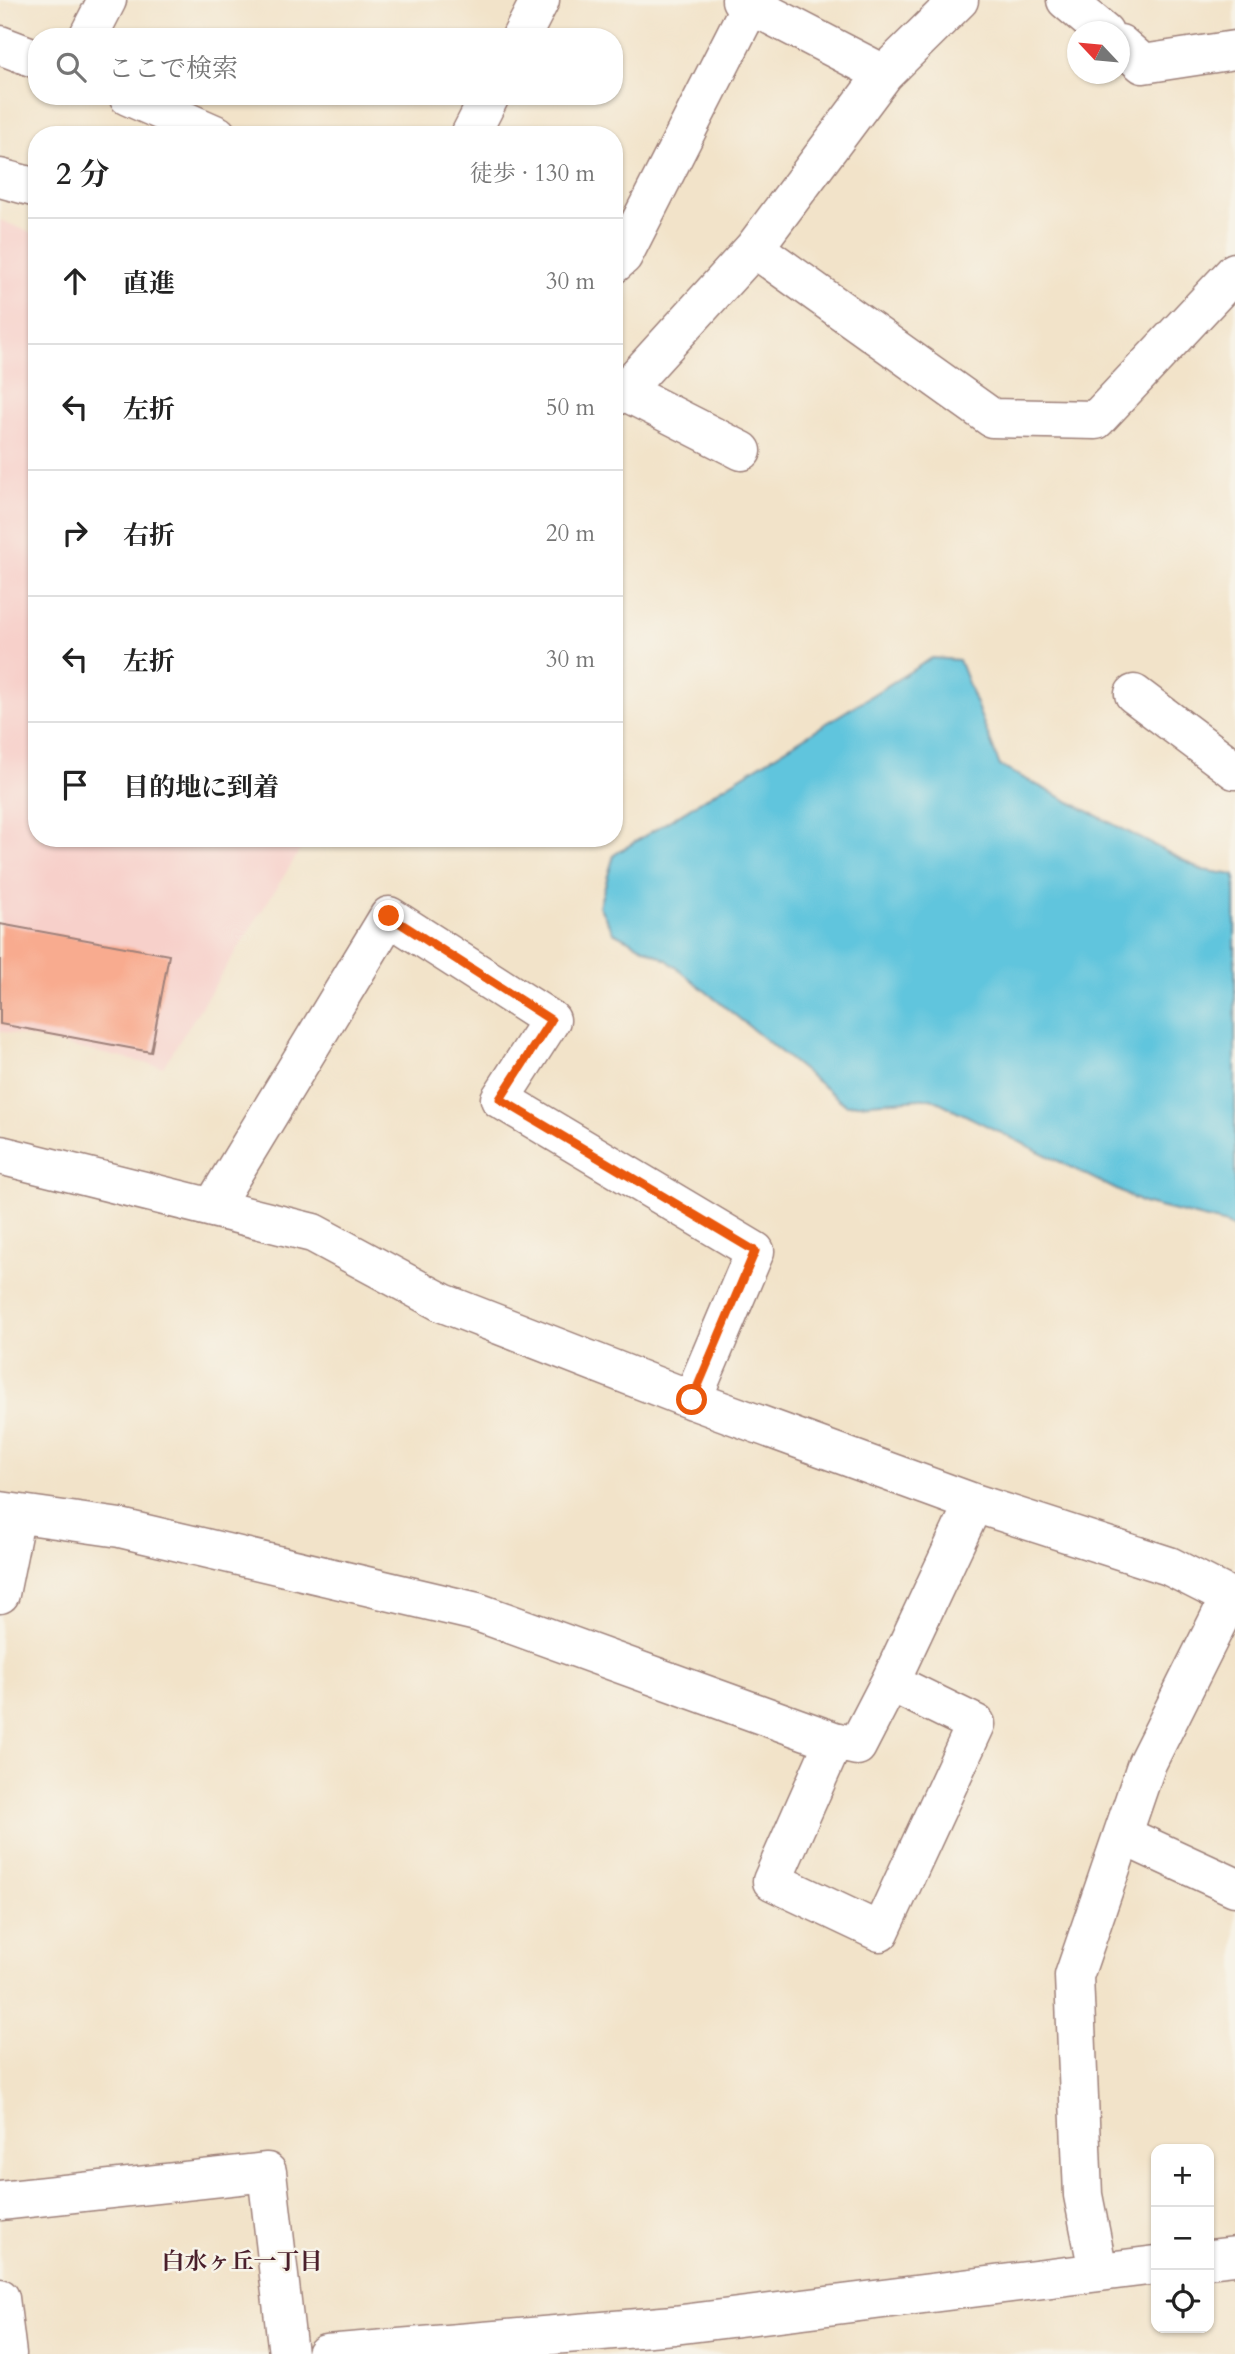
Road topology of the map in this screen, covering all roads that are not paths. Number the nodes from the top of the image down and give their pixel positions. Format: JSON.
{"nodes":[{"id":1,"x":107,"y":0,"type":"edge"},
{"id":2,"x":540,"y":0,"type":"edge"},
{"id":3,"x":959,"y":0,"type":"edge"},
{"id":4,"x":1066,"y":0,"type":"edge"},
{"id":5,"x":746,"y":3,"type":"edge"},
{"id":6,"x":1091,"y":21,"type":"edge"},
{"id":7,"x":93,"y":28,"type":"edge"},
{"id":8,"x":525,"y":28,"type":"edge"},
{"id":9,"x":0,"y":46,"type":"edge"},
{"id":10,"x":1235,"y":50,"type":"edge"},
{"id":11,"x":1130,"y":53,"type":"edge"},
{"id":12,"x":28,"y":56,"type":"edge"},
{"id":13,"x":884,"y":74,"type":"junction"},
{"id":14,"x":149,"y":105,"type":"edge"},
{"id":15,"x":485,"y":105,"type":"edge"},
{"id":16,"x":197,"y":126,"type":"edge"},
{"id":17,"x":475,"y":126,"type":"edge"},
{"id":18,"x":0,"y":178,"type":"edge"},
{"id":19,"x":28,"y":186,"type":"edge"},
{"id":20,"x":754,"y":248,"type":"junction"},
{"id":21,"x":623,"y":256,"type":"edge"},
{"id":22,"x":1235,"y":272,"type":"edge"},
{"id":23,"x":623,"y":390,"type":"edge"},
{"id":24,"x":623,"y":396,"type":"edge"},
{"id":25,"x":742,"y":451,"type":"dead end"},
{"id":26,"x":1134,"y":694,"type":"dead end"},
{"id":27,"x":1235,"y":770,"type":"edge"},
{"id":28,"x":0,"y":1155,"type":"edge"},
{"id":29,"x":212,"y":1208,"type":"junction"},
{"id":30,"x":692,"y":1400,"type":"junction"},
{"id":31,"x":974,"y":1503,"type":"junction"},
{"id":32,"x":8,"y":1513,"type":"edge"},
{"id":33,"x":0,"y":1594,"type":"edge"},
{"id":34,"x":1233,"y":1600,"type":"edge"},
{"id":35,"x":890,"y":1682,"type":"junction"},
{"id":36,"x":834,"y":1741,"type":"junction"},
{"id":37,"x":1124,"y":1836,"type":"junction"},
{"id":38,"x":1235,"y":1887,"type":"edge"},
{"id":39,"x":0,"y":2201,"type":"edge"},
{"id":40,"x":1235,"y":2256,"type":"edge"},
{"id":41,"x":1214,"y":2258,"type":"edge"},
{"id":42,"x":1151,"y":2266,"type":"edge"},
{"id":43,"x":1098,"y":2271,"type":"junction"},
{"id":44,"x":0,"y":2298,"type":"edge"},
{"id":45,"x":676,"y":2339,"type":"edge"},
{"id":46,"x":7,"y":2354,"type":"edge"},
{"id":47,"x":288,"y":2354,"type":"edge"},
{"id":48,"x":326,"y":2354,"type":"edge"}],
"edges":[{"from":1,"to":7,"type":"street"},
{"from":2,"to":8,"type":"street"},
{"from":3,"to":13,"type":"street"},
{"from":4,"to":6,"type":"street"},
{"from":5,"to":13,"type":"street"},
{"from":5,"to":21,"type":"street"},
{"from":9,"to":12,"type":"street"},
{"from":10,"to":11,"type":"street"},
{"from":13,"to":20,"type":"street"},
{"from":14,"to":16,"type":"street"},
{"from":15,"to":17,"type":"street"},
{"from":18,"to":19,"type":"street"},
{"from":20,"to":22,"type":"street"},
{"from":20,"to":23,"type":"street"},
{"from":24,"to":25,"type":"street"},
{"from":26,"to":27,"type":"street"},
{"from":28,"to":29,"type":"street"},
{"from":29,"to":30,"type":"street"},
{"from":29,"to":30,"type":"street"},
{"from":30,"to":31,"type":"street"},
{"from":31,"to":34,"type":"street"},
{"from":31,"to":35,"type":"street"},
{"from":32,"to":33,"type":"street"},
{"from":32,"to":36,"type":"street"},
{"from":34,"to":37,"type":"street"},
{"from":35,"to":36,"type":"street"},
{"from":35,"to":36,"type":"street"},
{"from":37,"to":38,"type":"street"},
{"from":37,"to":43,"type":"street"},
{"from":39,"to":47,"type":"street"},
{"from":40,"to":41,"type":"street"},
{"from":42,"to":43,"type":"street"},
{"from":43,"to":45,"type":"street"},
{"from":44,"to":46,"type":"street"},
{"from":45,"to":48,"type":"street"}]}
